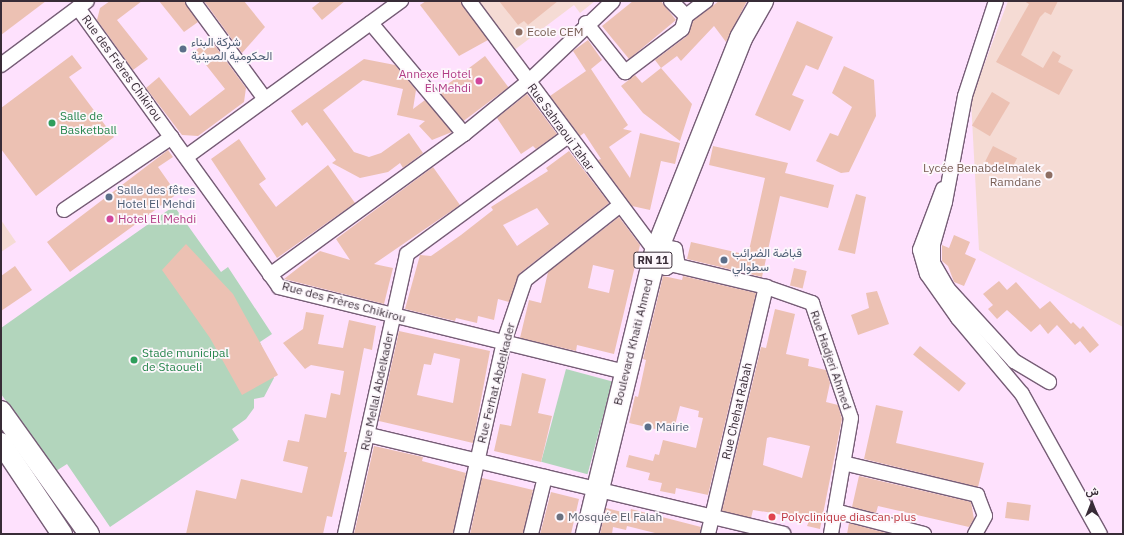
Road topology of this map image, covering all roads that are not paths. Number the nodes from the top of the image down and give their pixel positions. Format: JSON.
{"nodes":[{"id":1,"x":193,"y":1,"type":"edge"},
{"id":2,"x":401,"y":1,"type":"edge"},
{"id":3,"x":469,"y":1,"type":"edge"},
{"id":4,"x":613,"y":1,"type":"edge"},
{"id":5,"x":671,"y":1,"type":"edge"},
{"id":6,"x":706,"y":1,"type":"edge"},
{"id":7,"x":762,"y":1,"type":"edge"},
{"id":8,"x":996,"y":1,"type":"edge"},
{"id":9,"x":83,"y":4,"type":"edge"},
{"id":10,"x":686,"y":16,"type":"junction"},
{"id":11,"x":371,"y":23,"type":"junction"},
{"id":12,"x":586,"y":23,"type":"junction"},
{"id":13,"x":1,"y":65,"type":"edge"},
{"id":14,"x":528,"y":82,"type":"junction"},
{"id":15,"x":265,"y":99,"type":"junction"},
{"id":16,"x":464,"y":134,"type":"junction"},
{"id":17,"x":172,"y":137,"type":"junction"},
{"id":18,"x":567,"y":137,"type":"junction"},
{"id":19,"x":186,"y":157,"type":"junction"},
{"id":20,"x":949,"y":180,"type":"junction"},
{"id":21,"x":619,"y":206,"type":"junction"},
{"id":22,"x":64,"y":210,"type":"dead end"},
{"id":23,"x":656,"y":251,"type":"junction"},
{"id":24,"x":674,"y":265,"type":"junction"},
{"id":25,"x":270,"y":276,"type":"junction"},
{"id":26,"x":766,"y":287,"type":"junction"},
{"id":27,"x":393,"y":316,"type":"junction"},
{"id":28,"x":504,"y":342,"type":"junction"},
{"id":29,"x":625,"y":372,"type":"junction"},
{"id":30,"x":1049,"y":382,"type":"dead end"},
{"id":31,"x":1,"y":411,"type":"edge"},
{"id":32,"x":369,"y":435,"type":"junction"},
{"id":33,"x":1,"y":443,"type":"edge"},
{"id":34,"x":477,"y":461,"type":"junction"},
{"id":35,"x":843,"y":463,"type":"junction"},
{"id":36,"x":544,"y":477,"type":"junction"},
{"id":37,"x":597,"y":490,"type":"junction"},
{"id":38,"x":835,"y":511,"type":"junction"},
{"id":39,"x":712,"y":517,"type":"junction"},
{"id":40,"x":62,"y":534,"type":"edge"},
{"id":41,"x":89,"y":534,"type":"edge"},
{"id":42,"x":344,"y":534,"type":"edge"},
{"id":43,"x":461,"y":534,"type":"edge"},
{"id":44,"x":531,"y":534,"type":"edge"},
{"id":45,"x":587,"y":534,"type":"edge"},
{"id":46,"x":708,"y":534,"type":"edge"},
{"id":47,"x":783,"y":534,"type":"edge"},
{"id":48,"x":831,"y":534,"type":"edge"},
{"id":49,"x":924,"y":534,"type":"edge"},
{"id":50,"x":975,"y":534,"type":"edge"},
{"id":51,"x":1100,"y":534,"type":"edge"}],
"edges":[{"from":1,"to":15,"type":"street"},
{"from":2,"to":11,"type":"street"},
{"from":3,"to":14,"type":"street","name":"Rue Sahraoui Tahar"},
{"from":4,"to":12,"type":"street"},
{"from":5,"to":10,"type":"street"},
{"from":6,"to":10,"type":"street"},
{"from":7,"to":23,"type":"highway","name":"Boulevard Khaiti Ahmed","number":"RN 11"},
{"from":8,"to":20,"type":"street"},
{"from":9,"to":13,"type":"street"},
{"from":9,"to":17,"type":"street","name":"Rue des Frères Chikirou"},
{"from":10,"to":12,"type":"street"},
{"from":11,"to":15,"type":"street"},
{"from":11,"to":16,"type":"street"},
{"from":12,"to":14,"type":"street"},
{"from":14,"to":16,"type":"street"},
{"from":14,"to":18,"type":"street","name":"Rue Sahraoui Tahar"},
{"from":15,"to":19,"type":"street"},
{"from":16,"to":25,"type":"street"},
{"from":17,"to":19,"type":"street","name":"Rue des Frères Chikirou"},
{"from":17,"to":22,"type":"street"},
{"from":18,"to":21,"type":"street","name":"Rue Sahraoui Tahar"},
{"from":18,"to":27,"type":"street","name":"Rue Mellal Abdelkader"},
{"from":19,"to":25,"type":"street","name":"Rue des Frères Chikirou"},
{"from":20,"to":30,"type":"street"},
{"from":20,"to":51,"type":"street"},
{"from":21,"to":23,"type":"street","name":"Rue Sahraoui Tahar"},
{"from":21,"to":28,"type":"street","name":"Rue Ferhat Abdelkader"},
{"from":23,"to":24,"type":"street","name":"Rue Sahraoui Tahar"},
{"from":23,"to":24,"type":"street"},
{"from":23,"to":29,"type":"highway","name":"Boulevard Khaiti Ahmed","number":"RN 11"},
{"from":24,"to":26,"type":"street","name":"Rue Hadjeri Ahmed"},
{"from":25,"to":27,"type":"street","name":"Rue des Frères Chikirou"},
{"from":26,"to":35,"type":"street","name":"Rue Hadjeri Ahmed"},
{"from":26,"to":39,"type":"street","name":"Rue Chehat Rabah"},
{"from":27,"to":28,"type":"street","name":"Rue des Frères Chikirou"},
{"from":27,"to":32,"type":"street","name":"Rue Mellal Abdelkader"},
{"from":28,"to":29,"type":"street","name":"Rue des Frères Chikirou"},
{"from":28,"to":34,"type":"street","name":"Rue Ferhat Abdelkader"},
{"from":29,"to":37,"type":"highway","name":"Boulevard Khaiti Ahmed","number":"RN 11"},
{"from":31,"to":41,"type":"main road"},
{"from":32,"to":34,"type":"street"},
{"from":32,"to":42,"type":"street","name":"Rue Mellal Abdelkader"},
{"from":33,"to":40,"type":"main road"},
{"from":34,"to":36,"type":"street"},
{"from":34,"to":43,"type":"street","name":"Rue Ferhat Abdelkader"},
{"from":35,"to":38,"type":"street","name":"Rue Hadjeri Ahmed"},
{"from":35,"to":50,"type":"street"},
{"from":36,"to":37,"type":"street"},
{"from":36,"to":44,"type":"street"},
{"from":37,"to":39,"type":"street"},
{"from":37,"to":45,"type":"highway","name":"Boulevard Khaiti Ahmed","number":"RN 11"},
{"from":38,"to":48,"type":"street","name":"Rue Hadjeri Ahmed"},
{"from":38,"to":49,"type":"street"},
{"from":39,"to":46,"type":"street","name":"Rue Chehat Rabah"},
{"from":39,"to":47,"type":"street"}]}
